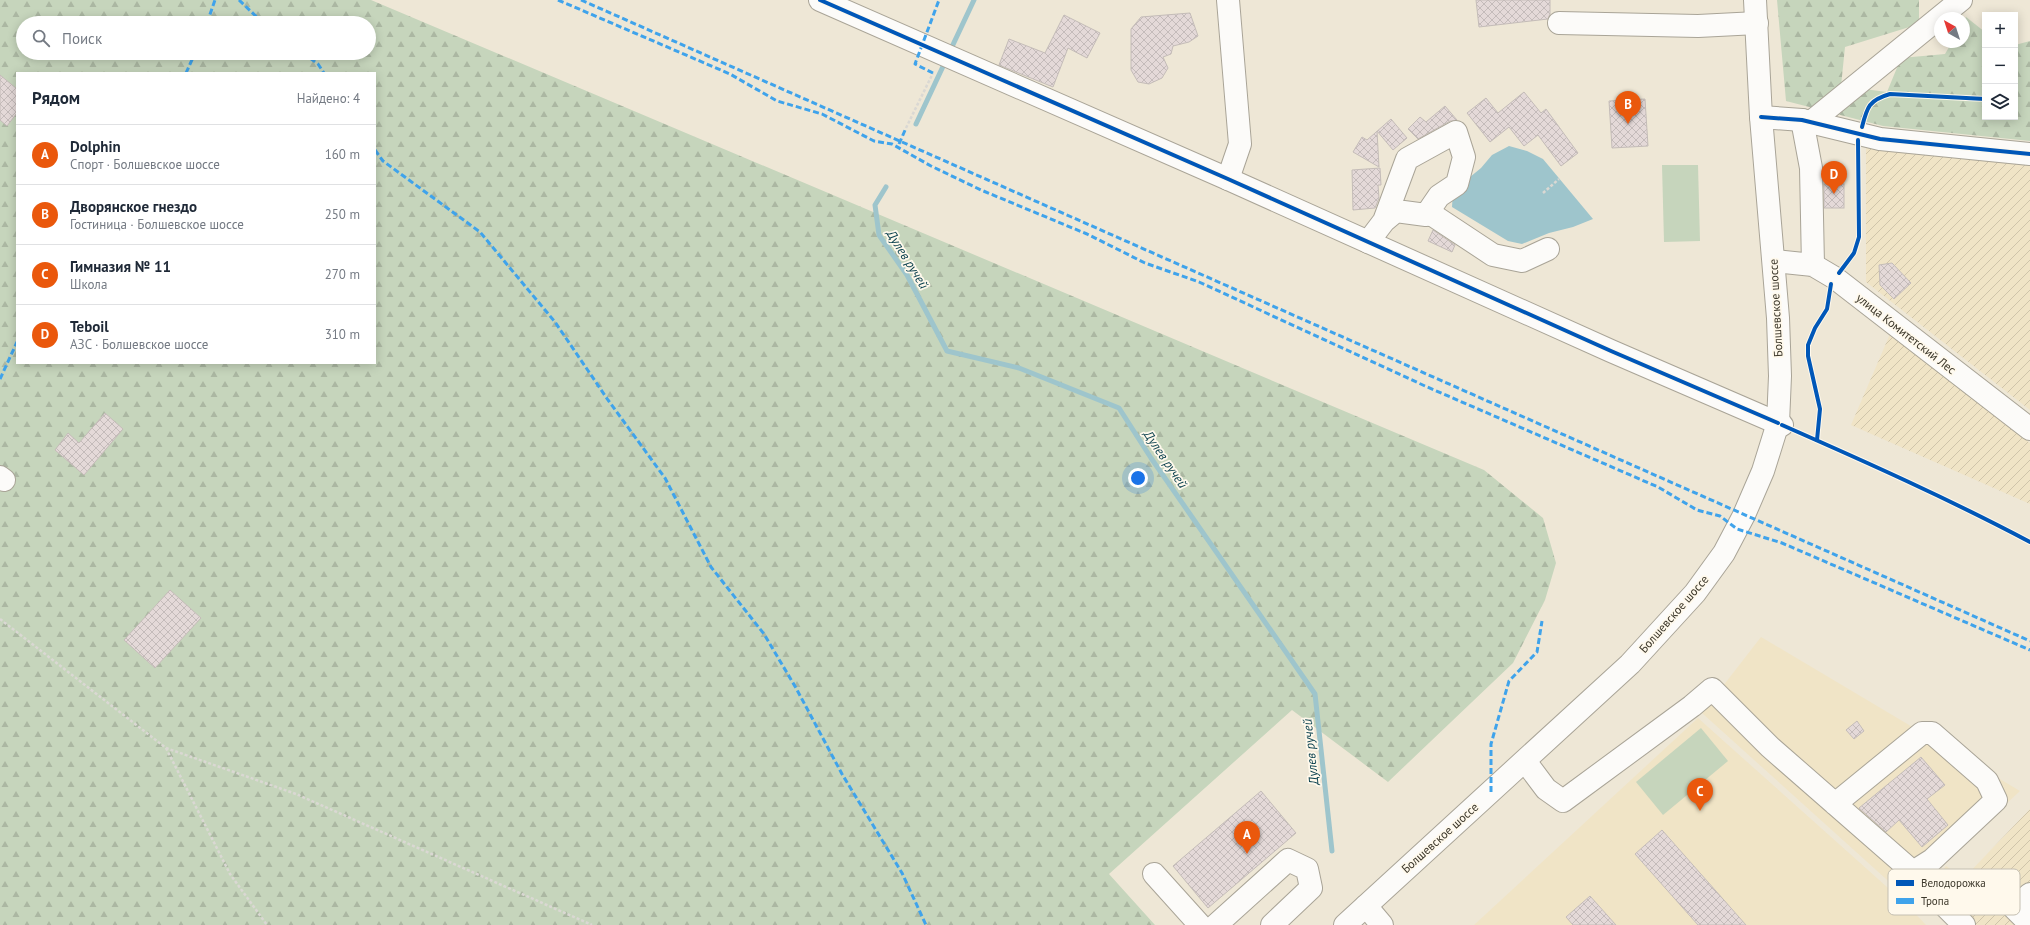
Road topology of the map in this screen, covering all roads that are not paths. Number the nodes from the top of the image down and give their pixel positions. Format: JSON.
{"nodes":[{"id":1,"x":820,"y":0,"type":"edge"},
{"id":2,"x":1228,"y":0,"type":"edge"},
{"id":3,"x":1755,"y":0,"type":"edge"},
{"id":4,"x":1961,"y":0,"type":"edge"},
{"id":5,"x":1559,"y":23,"type":"dead end"},
{"id":6,"x":1757,"y":23,"type":"junction"},
{"id":7,"x":1761,"y":117,"type":"junction"},
{"id":8,"x":1806,"y":121,"type":"junction"},
{"id":9,"x":2030,"y":154,"type":"edge"},
{"id":10,"x":1228,"y":179,"type":"junction"},
{"id":11,"x":1428,"y":212,"type":"junction"},
{"id":12,"x":1384,"y":221,"type":"junction"},
{"id":13,"x":1368,"y":242,"type":"junction"},
{"id":14,"x":1548,"y":249,"type":"dead end"},
{"id":15,"x":1774,"y":261,"type":"junction"},
{"id":16,"x":1813,"y":265,"type":"junction"},
{"id":17,"x":1780,"y":424,"type":"junction"},
{"id":18,"x":2030,"y":429,"type":"edge"},
{"id":19,"x":1525,"y":761,"type":"junction"},
{"id":20,"x":1835,"y":804,"type":"junction"},
{"id":21,"x":1911,"y":869,"type":"edge"},
{"id":22,"x":1918,"y":869,"type":"edge"},
{"id":23,"x":1154,"y":874,"type":"dead end"},
{"id":24,"x":2030,"y":894,"type":"edge"},
{"id":25,"x":2020,"y":903,"type":"edge"},
{"id":26,"x":1366,"y":906,"type":"junction"},
{"id":27,"x":2020,"y":914,"type":"edge"},
{"id":28,"x":1954,"y":915,"type":"edge"},
{"id":29,"x":2030,"y":924,"type":"edge"},
{"id":30,"x":1200,"y":925,"type":"edge"},
{"id":31,"x":1216,"y":925,"type":"edge"},
{"id":32,"x":1272,"y":925,"type":"edge"},
{"id":33,"x":1345,"y":925,"type":"edge"},
{"id":34,"x":1382,"y":925,"type":"edge"},
{"id":35,"x":1964,"y":925,"type":"edge"}],
"edges":[{"from":1,"to":10,"type":"street"},
{"from":2,"to":10,"type":"street"},
{"from":3,"to":6,"type":"street","name":"Болшевское шоссе"},
{"from":4,"to":8,"type":"street"},
{"from":5,"to":6,"type":"street"},
{"from":6,"to":7,"type":"street","name":"Болшевское шоссе"},
{"from":7,"to":8,"type":"street"},
{"from":7,"to":15,"type":"street","name":"Болшевское шоссе"},
{"from":8,"to":9,"type":"street"},
{"from":8,"to":16,"type":"street"},
{"from":10,"to":13,"type":"street"},
{"from":11,"to":12,"type":"street"},
{"from":11,"to":12,"type":"street"},
{"from":11,"to":14,"type":"street"},
{"from":12,"to":13,"type":"street"},
{"from":13,"to":17,"type":"street"},
{"from":15,"to":16,"type":"street","name":"улица Комитетский Лес"},
{"from":15,"to":17,"type":"street","name":"Болшевское шоссе"},
{"from":16,"to":18,"type":"street","name":"улица Комитетский Лес"},
{"from":17,"to":19,"type":"street","name":"Болшевское шоссе"},
{"from":19,"to":20,"type":"street"},
{"from":19,"to":26,"type":"street","name":"Болшевское шоссе"},
{"from":20,"to":21,"type":"street"},
{"from":20,"to":22,"type":"street"},
{"from":23,"to":30,"type":"street"},
{"from":24,"to":25,"type":"street"},
{"from":26,"to":33,"type":"street","name":"Болшевское шоссе"},
{"from":26,"to":34,"type":"street"},
{"from":27,"to":29,"type":"street"},
{"from":28,"to":35,"type":"street"},
{"from":31,"to":32,"type":"street"}]}
